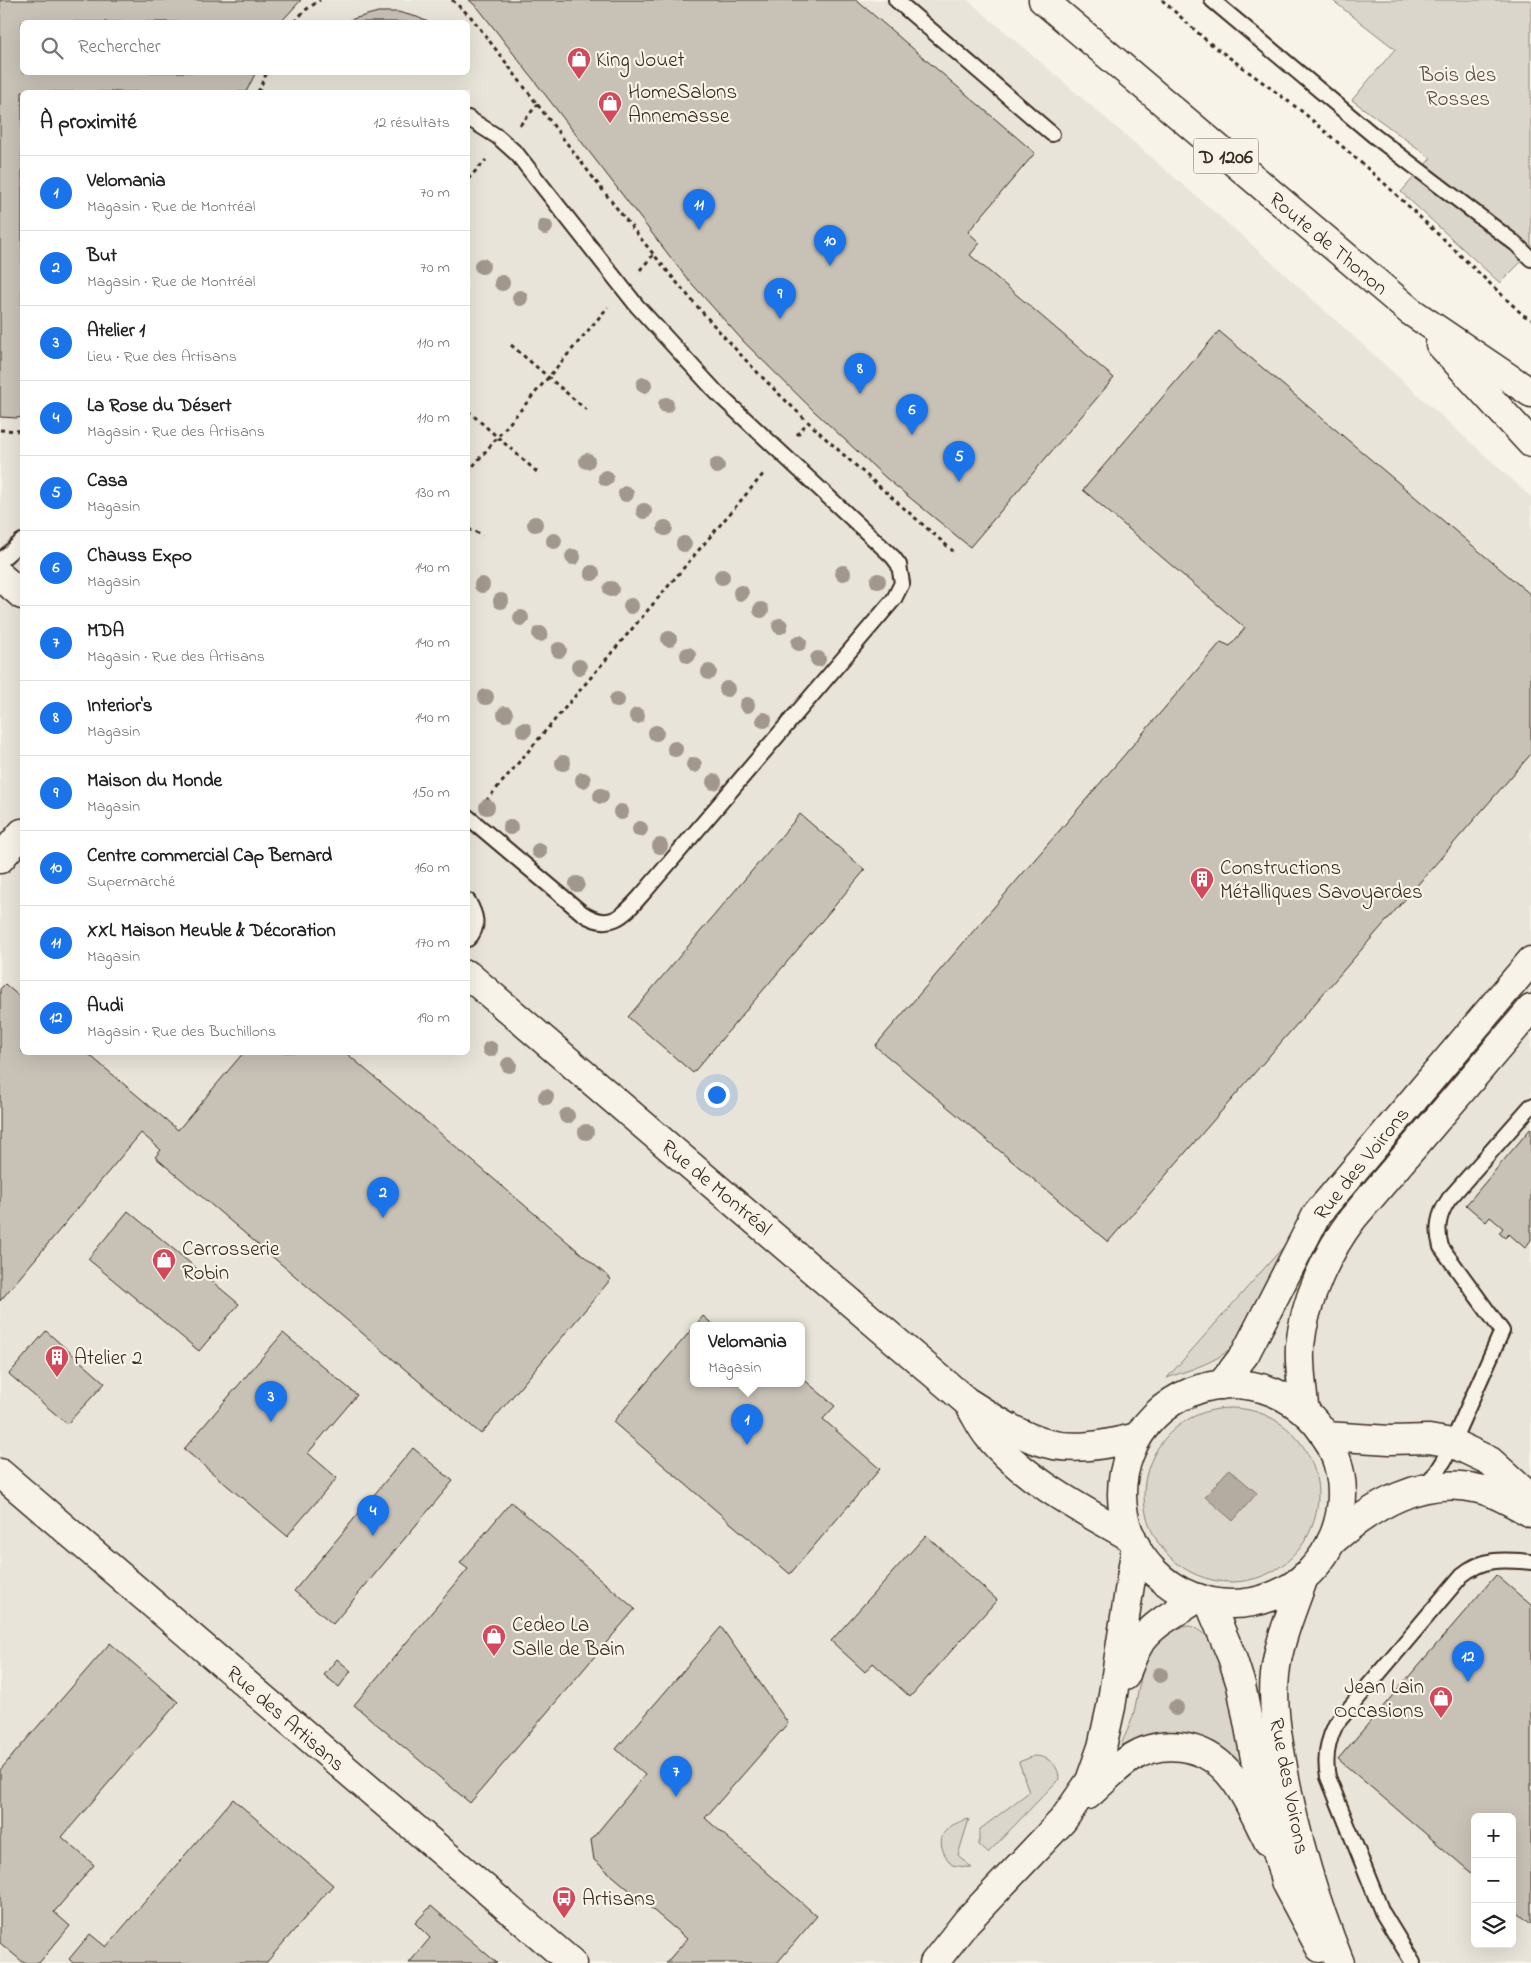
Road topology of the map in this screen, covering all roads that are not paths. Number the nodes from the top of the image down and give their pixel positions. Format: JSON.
{"nodes":[{"id":1,"x":896,"y":0,"type":"edge"},
{"id":2,"x":1043,"y":0,"type":"edge"},
{"id":3,"x":1212,"y":0,"type":"edge"},
{"id":4,"x":1226,"y":5,"type":"edge"},
{"id":5,"x":470,"y":119,"type":"edge"},
{"id":6,"x":1052,"y":134,"type":"dead end"},
{"id":7,"x":1531,"y":259,"type":"edge"},
{"id":8,"x":1410,"y":311,"type":"junction"},
{"id":9,"x":1531,"y":393,"type":"edge"},
{"id":10,"x":1531,"y":443,"type":"edge"},
{"id":11,"x":20,"y":543,"type":"edge"},
{"id":12,"x":0,"y":562,"type":"edge"},
{"id":13,"x":0,"y":576,"type":"edge"},
{"id":14,"x":20,"y":593,"type":"edge"},
{"id":15,"x":470,"y":819,"type":"edge"},
{"id":16,"x":20,"y":835,"type":"edge"},
{"id":17,"x":0,"y":859,"type":"edge"},
{"id":18,"x":470,"y":905,"type":"edge"},
{"id":19,"x":470,"y":936,"type":"edge"},
{"id":20,"x":1531,"y":961,"type":"edge"},
{"id":21,"x":470,"y":977,"type":"edge"},
{"id":22,"x":1531,"y":1009,"type":"edge"},
{"id":23,"x":1531,"y":1106,"type":"edge"},
{"id":24,"x":1220,"y":1385,"type":"junction"},
{"id":25,"x":966,"y":1400,"type":"junction"},
{"id":26,"x":1304,"y":1412,"type":"junction"},
{"id":27,"x":1325,"y":1436,"type":"junction"},
{"id":28,"x":1138,"y":1437,"type":"junction"},
{"id":29,"x":1452,"y":1443,"type":"junction"},
{"id":30,"x":0,"y":1473,"type":"edge"},
{"id":31,"x":1420,"y":1489,"type":"junction"},
{"id":32,"x":1531,"y":1498,"type":"edge"},
{"id":33,"x":1531,"y":1513,"type":"edge"},
{"id":34,"x":1134,"y":1542,"type":"junction"},
{"id":35,"x":1331,"y":1542,"type":"junction"},
{"id":36,"x":1531,"y":1562,"type":"edge"},
{"id":37,"x":1304,"y":1577,"type":"junction"},
{"id":38,"x":1204,"y":1600,"type":"junction"},
{"id":39,"x":1111,"y":1707,"type":"junction"},
{"id":40,"x":1072,"y":1810,"type":"junction"},
{"id":41,"x":1280,"y":1863,"type":"junction"},
{"id":42,"x":572,"y":1963,"type":"edge"},
{"id":43,"x":934,"y":1963,"type":"edge"},
{"id":44,"x":1330,"y":1963,"type":"edge"},
{"id":45,"x":1340,"y":1963,"type":"edge"},
{"id":46,"x":1413,"y":1963,"type":"edge"}],
"edges":[{"from":1,"to":6,"type":"lane"},
{"from":2,"to":8,"type":"street","name":"Route de Thonon","number":"D 1206"},
{"from":3,"to":4,"type":"lane"},
{"from":4,"to":7,"type":"lane"},
{"from":5,"to":15,"type":"lane"},
{"from":8,"to":9,"type":"street","name":"Route de Thonon","number":"D 1206"},
{"from":8,"to":10,"type":"street","name":"Route de Thonon","number":"D 1206"},
{"from":11,"to":12,"type":"lane"},
{"from":13,"to":14,"type":"street"},
{"from":16,"to":17,"type":"street"},
{"from":18,"to":19,"type":"lane"},
{"from":20,"to":24,"type":"street","name":"Rue des Voirons"},
{"from":21,"to":25,"type":"street","name":"Rue de Montréal"},
{"from":22,"to":26,"type":"street","name":"Rue des Voirons"},
{"from":23,"to":29,"type":"lane"},
{"from":24,"to":26,"type":"street"},
{"from":24,"to":28,"type":"street"},
{"from":25,"to":28,"type":"street","name":"Rue de Montréal"},
{"from":25,"to":34,"type":"street","name":"Rue de Montréal"},
{"from":26,"to":27,"type":"street"},
{"from":27,"to":29,"type":"street"},
{"from":27,"to":35,"type":"street"},
{"from":28,"to":34,"type":"street"},
{"from":29,"to":31,"type":"lane"},
{"from":29,"to":32,"type":"street"},
{"from":30,"to":42,"type":"street","name":"Rue des Artisans"},
{"from":31,"to":33,"type":"street"},
{"from":31,"to":35,"type":"street"},
{"from":34,"to":38,"type":"street"},
{"from":34,"to":39,"type":"street"},
{"from":35,"to":37,"type":"street"},
{"from":36,"to":46,"type":"lane"},
{"from":37,"to":38,"type":"street"},
{"from":37,"to":45,"type":"street","name":"Rue des Voirons"},
{"from":38,"to":39,"type":"street"},
{"from":38,"to":41,"type":"street","name":"Rue des Voirons"},
{"from":39,"to":40,"type":"street"},
{"from":40,"to":41,"type":"street"},
{"from":40,"to":43,"type":"street"},
{"from":41,"to":44,"type":"street","name":"Rue des Voirons"}]}
